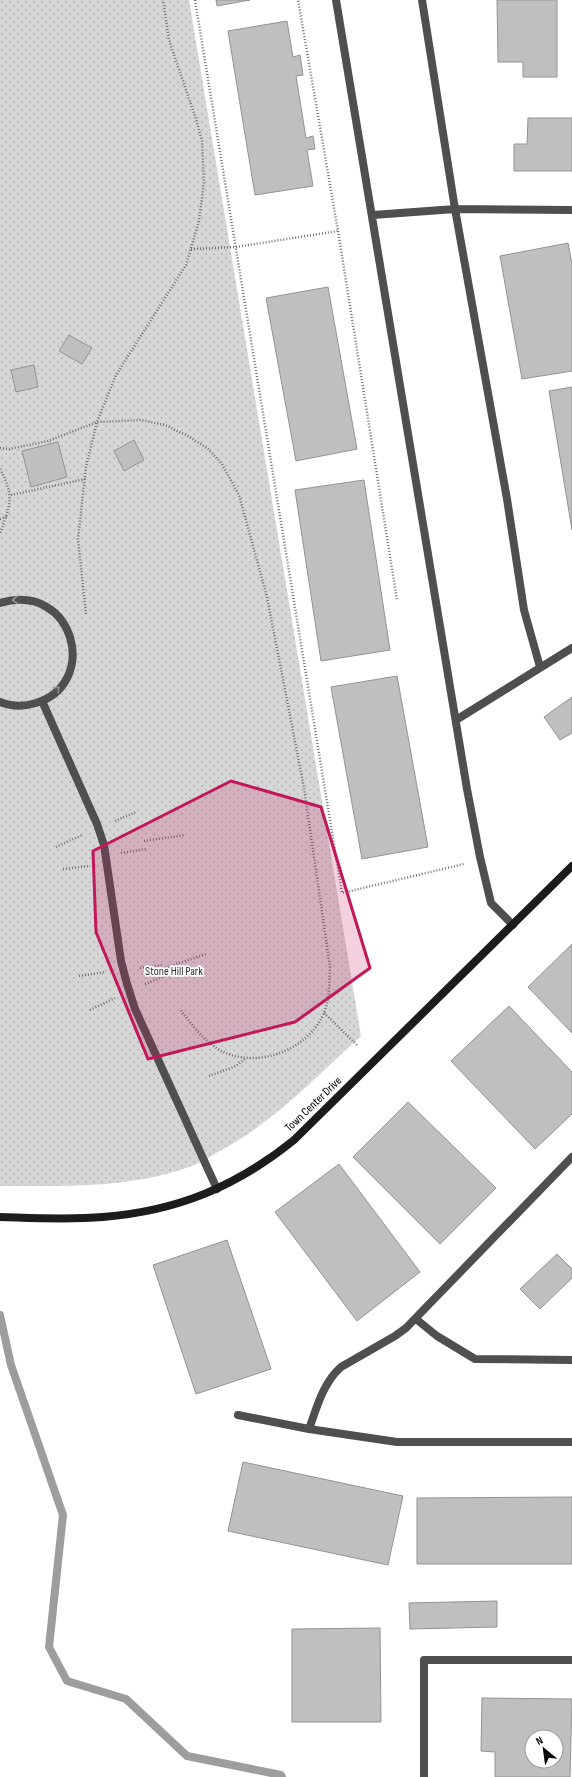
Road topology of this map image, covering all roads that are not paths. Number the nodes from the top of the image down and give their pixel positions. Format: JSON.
{"nodes":[{"id":1,"x":336,"y":0,"type":"edge"},
{"id":2,"x":422,"y":0,"type":"edge"},
{"id":3,"x":455,"y":209,"type":"junction"},
{"id":4,"x":572,"y":210,"type":"edge"},
{"id":5,"x":372,"y":215,"type":"junction"},
{"id":6,"x":0,"y":603,"type":"edge"},
{"id":7,"x":572,"y":648,"type":"edge"},
{"id":8,"x":540,"y":667,"type":"junction"},
{"id":9,"x":42,"y":701,"type":"junction"},
{"id":10,"x":0,"y":702,"type":"edge"},
{"id":11,"x":456,"y":720,"type":"junction"},
{"id":12,"x":572,"y":866,"type":"edge"},
{"id":13,"x":513,"y":925,"type":"junction"},
{"id":14,"x":572,"y":1157,"type":"edge"},
{"id":15,"x":217,"y":1189,"type":"junction"},
{"id":16,"x":0,"y":1217,"type":"edge"},
{"id":17,"x":416,"y":1319,"type":"junction"},
{"id":18,"x":572,"y":1360,"type":"edge"},
{"id":19,"x":238,"y":1415,"type":"dead end"},
{"id":20,"x":309,"y":1429,"type":"junction"},
{"id":21,"x":572,"y":1442,"type":"edge"},
{"id":22,"x":572,"y":1660,"type":"edge"},
{"id":23,"x":424,"y":1777,"type":"edge"}],
"edges":[{"from":1,"to":5,"type":"lane"},
{"from":2,"to":3,"type":"lane"},
{"from":3,"to":4,"type":"lane"},
{"from":3,"to":5,"type":"lane"},
{"from":3,"to":8,"type":"lane"},
{"from":5,"to":11,"type":"lane"},
{"from":9,"to":6,"type":"lane","one_way":true},
{"from":7,"to":8,"type":"lane"},
{"from":8,"to":11,"type":"lane"},
{"from":9,"to":10,"type":"lane"},
{"from":9,"to":15,"type":"lane"},
{"from":11,"to":13,"type":"lane"},
{"from":12,"to":13,"type":"street","name":"Town Center Drive"},
{"from":13,"to":15,"type":"street","name":"Town Center Drive"},
{"from":14,"to":17,"type":"lane"},
{"from":15,"to":16,"type":"street","name":"Town Center Drive"},
{"from":17,"to":18,"type":"lane"},
{"from":17,"to":20,"type":"lane"},
{"from":19,"to":20,"type":"lane"},
{"from":20,"to":21,"type":"lane"},
{"from":22,"to":23,"type":"lane"}]}
